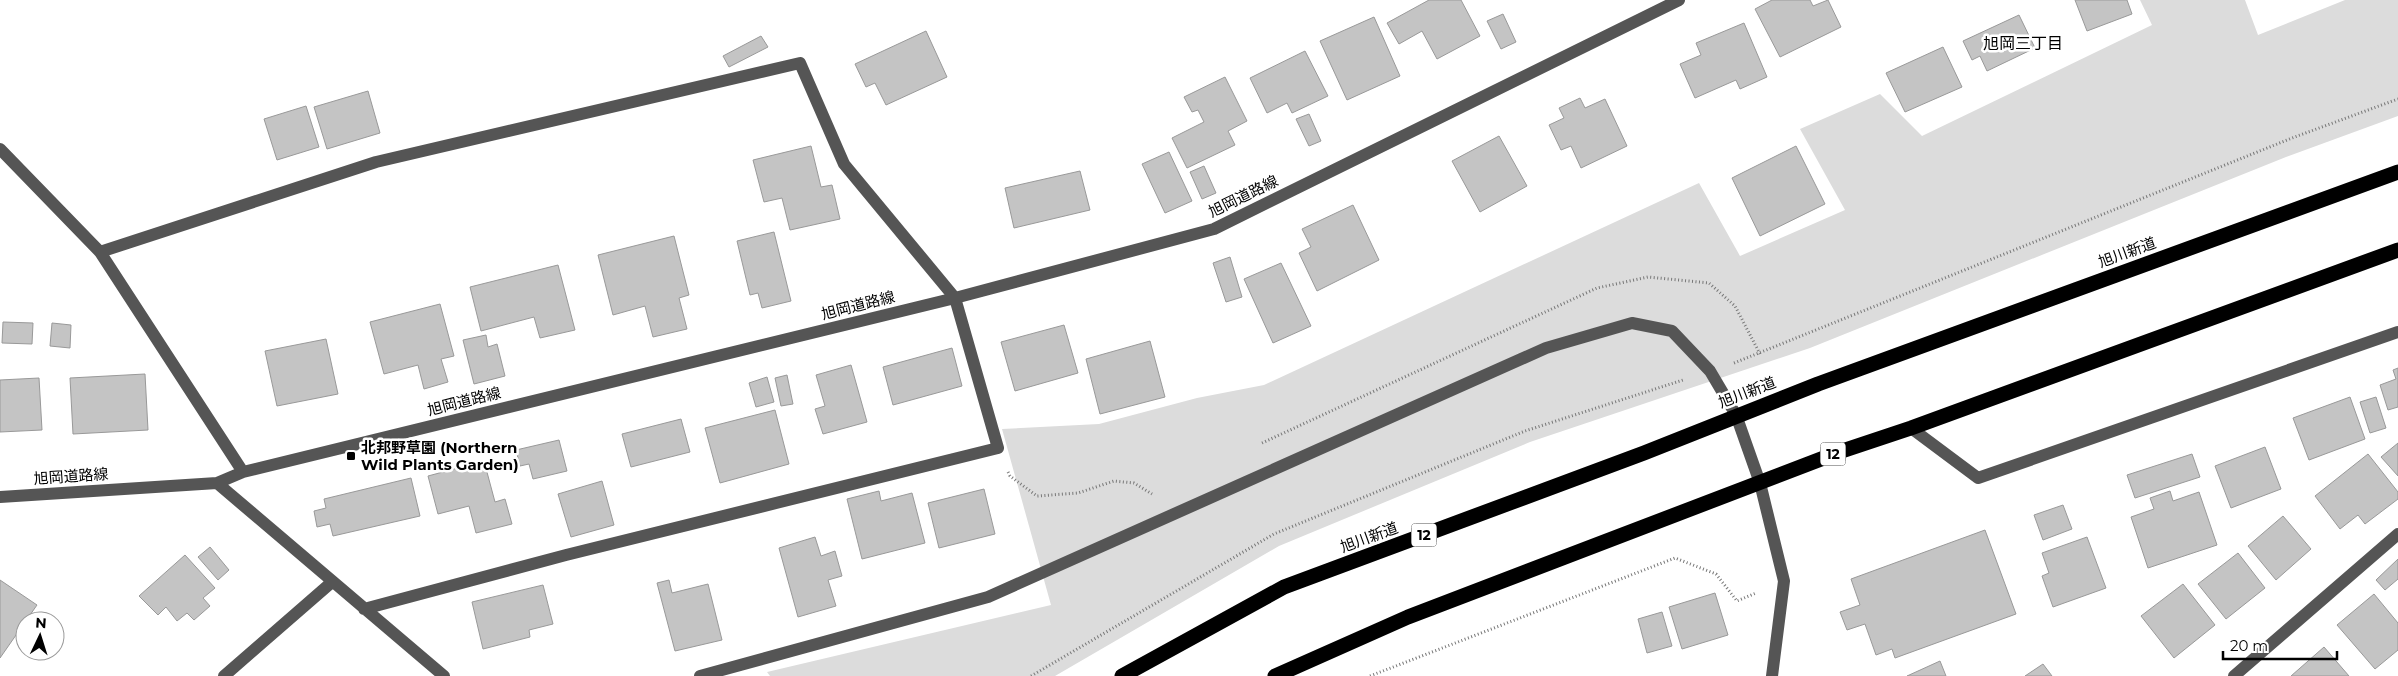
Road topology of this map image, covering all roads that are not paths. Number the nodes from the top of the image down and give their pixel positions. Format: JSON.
{"nodes":[{"id":1,"x":1678,"y":0,"type":"edge"},
{"id":2,"x":0,"y":149,"type":"edge"},
{"id":3,"x":2398,"y":172,"type":"edge"},
{"id":4,"x":2398,"y":250,"type":"edge"},
{"id":5,"x":100,"y":252,"type":"junction"},
{"id":6,"x":955,"y":298,"type":"junction"},
{"id":7,"x":2398,"y":332,"type":"edge"},
{"id":8,"x":1736,"y":414,"type":"junction"},
{"id":9,"x":1911,"y":428,"type":"junction"},
{"id":10,"x":243,"y":472,"type":"junction"},
{"id":11,"x":217,"y":483,"type":"junction"},
{"id":12,"x":1760,"y":483,"type":"junction"},
{"id":13,"x":1,"y":498,"type":"edge"},
{"id":14,"x":2398,"y":534,"type":"edge"},
{"id":15,"x":332,"y":582,"type":"junction"},
{"id":16,"x":364,"y":609,"type":"junction"},
{"id":17,"x":224,"y":676,"type":"edge"},
{"id":18,"x":444,"y":676,"type":"edge"},
{"id":19,"x":700,"y":676,"type":"edge"},
{"id":20,"x":1122,"y":676,"type":"edge"},
{"id":21,"x":1275,"y":676,"type":"edge"},
{"id":22,"x":1772,"y":676,"type":"edge"},
{"id":23,"x":2234,"y":676,"type":"edge"}],
"edges":[{"from":1,"to":6,"type":"street","name":"旭岡道路線"},
{"from":2,"to":5,"type":"street"},
{"from":3,"to":8,"type":"highway","name":"旭川新道","number":"12"},
{"from":4,"to":9,"type":"highway","number":"12"},
{"from":5,"to":6,"type":"street"},
{"from":5,"to":10,"type":"street"},
{"from":6,"to":10,"type":"street","name":"旭岡道路線"},
{"from":6,"to":16,"type":"street"},
{"from":7,"to":9,"type":"street"},
{"from":8,"to":12,"type":"street"},
{"from":8,"to":19,"type":"street"},
{"from":8,"to":20,"type":"highway","name":"旭川新道","number":"12"},
{"from":9,"to":12,"type":"highway","number":"12"},
{"from":10,"to":11,"type":"street","name":"旭岡道路線"},
{"from":11,"to":13,"type":"street","name":"旭岡道路線"},
{"from":11,"to":15,"type":"street"},
{"from":12,"to":21,"type":"highway","number":"12"},
{"from":12,"to":22,"type":"street"},
{"from":14,"to":23,"type":"street"},
{"from":15,"to":16,"type":"street"},
{"from":15,"to":17,"type":"street"},
{"from":16,"to":18,"type":"street"}]}
